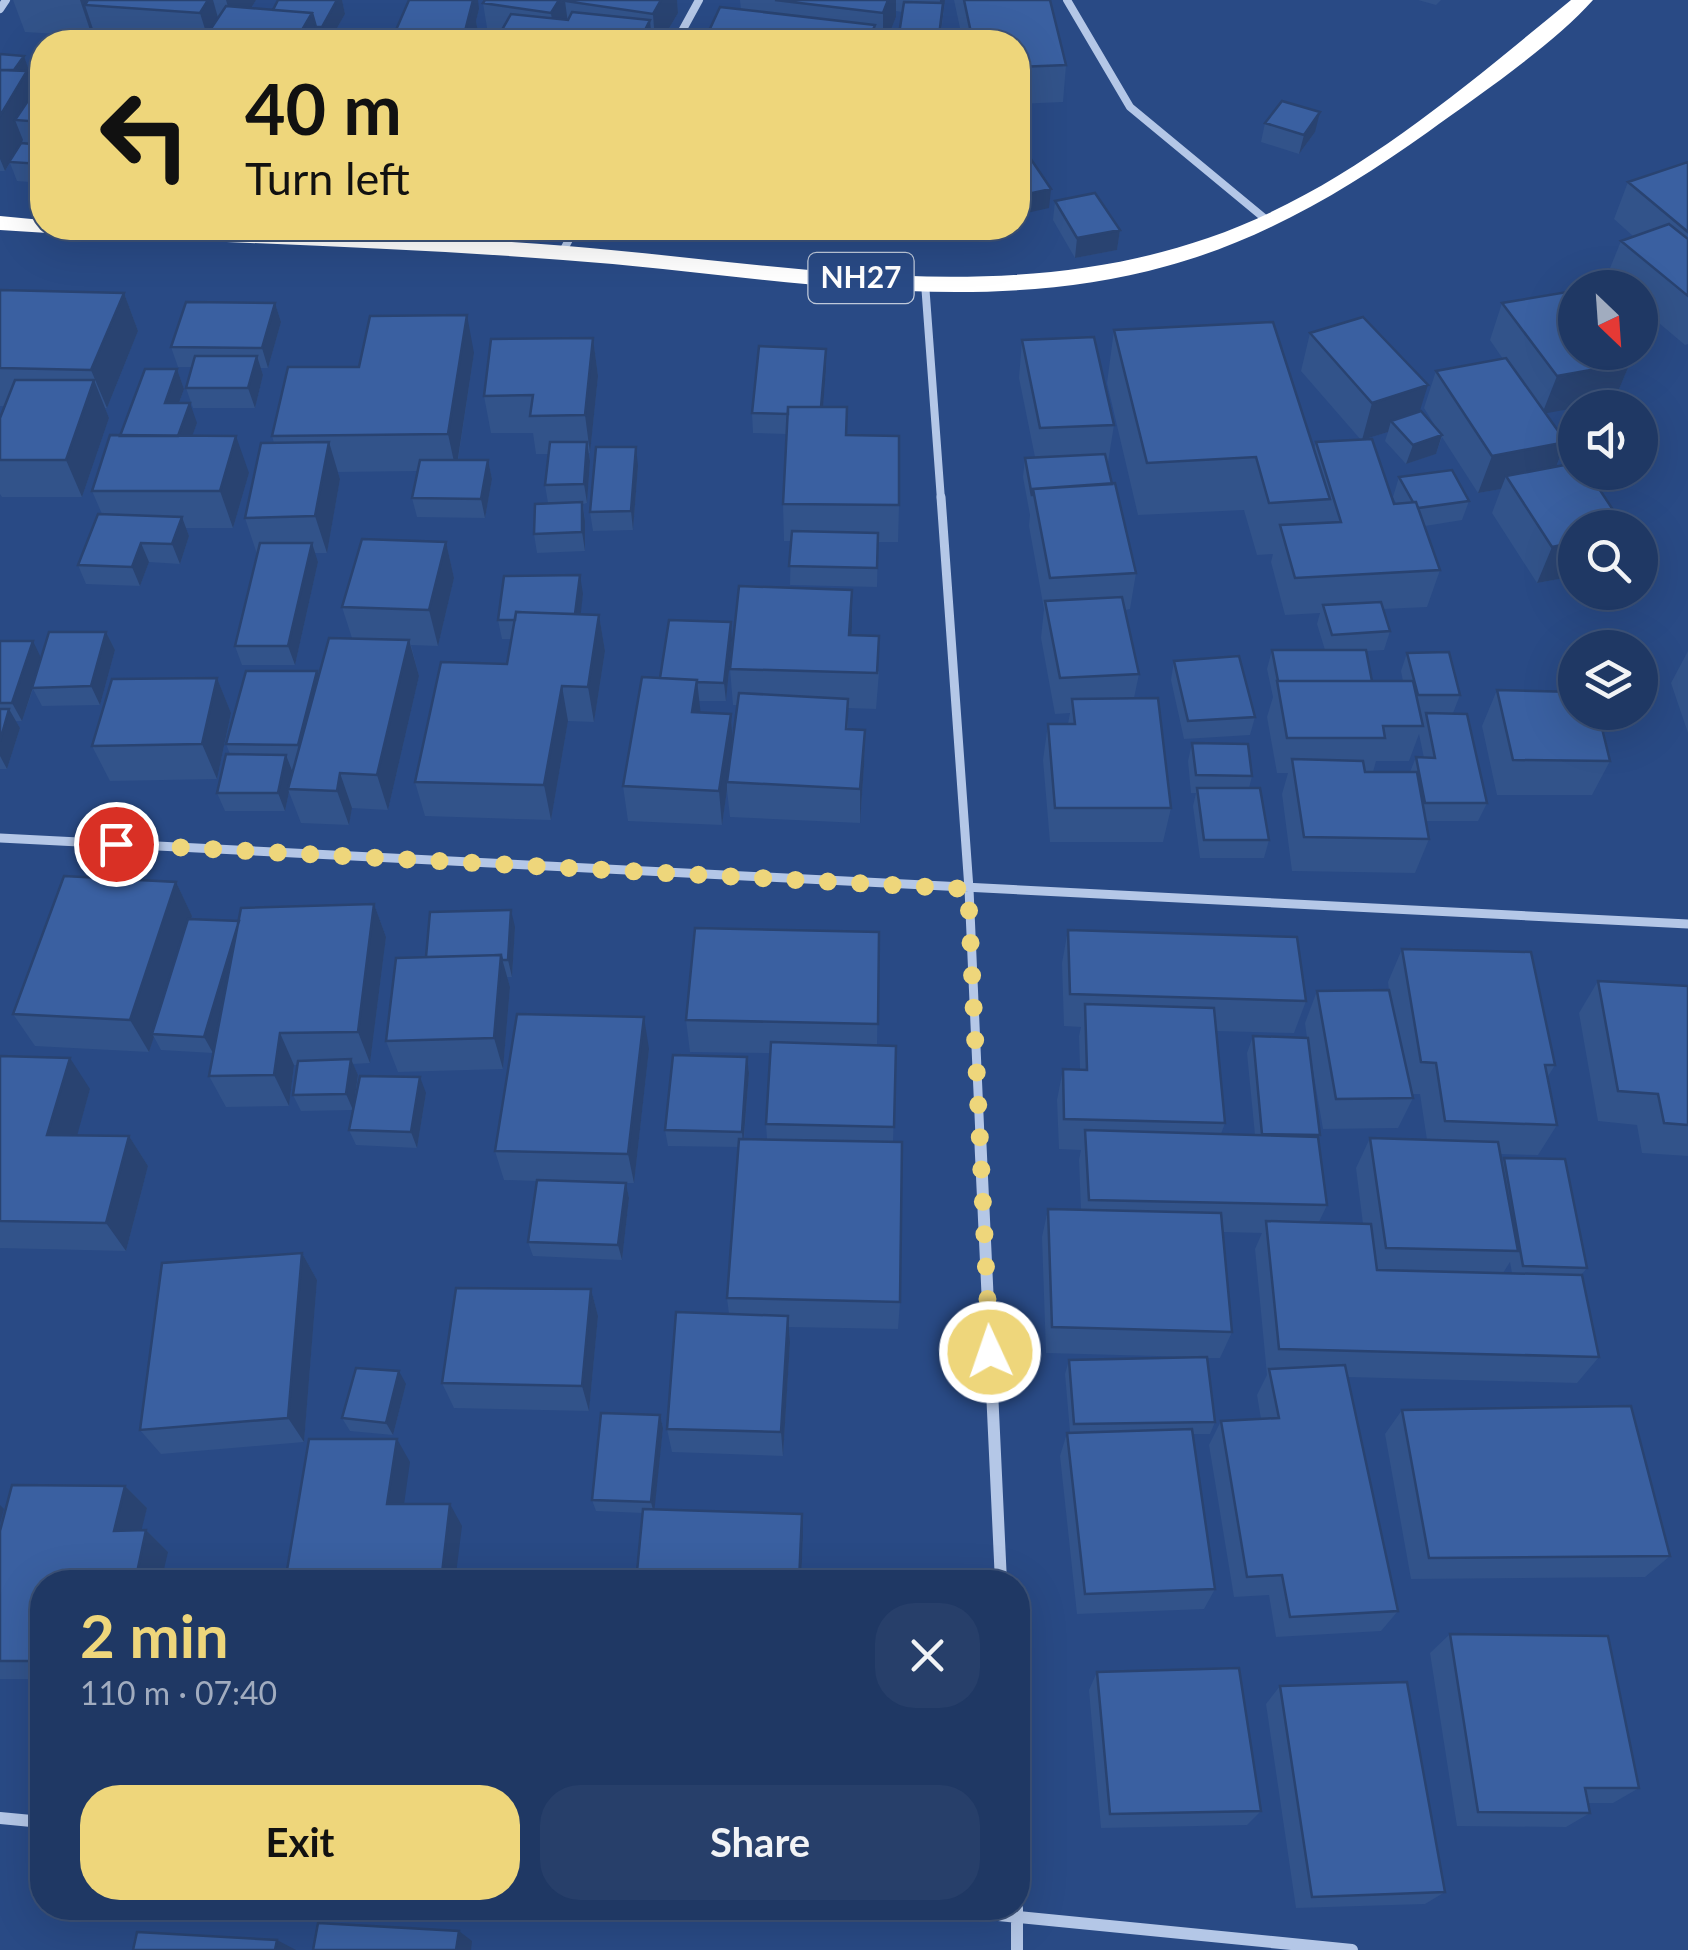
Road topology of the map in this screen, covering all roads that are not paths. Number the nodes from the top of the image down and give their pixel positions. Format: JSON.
{"nodes":[{"id":1,"x":6,"y":0,"type":"edge"},
{"id":2,"x":699,"y":0,"type":"edge"},
{"id":3,"x":1066,"y":0,"type":"edge"},
{"id":4,"x":1583,"y":0,"type":"edge"},
{"id":5,"x":0,"y":9,"type":"edge"},
{"id":6,"x":683,"y":30,"type":"edge"},
{"id":7,"x":1269,"y":222,"type":"junction"},
{"id":8,"x":0,"y":223,"type":"edge"},
{"id":9,"x":30,"y":225,"type":"edge"},
{"id":10,"x":301,"y":240,"type":"edge"},
{"id":11,"x":569,"y":240,"type":"edge"},
{"id":12,"x":562,"y":253,"type":"junction"},
{"id":13,"x":925,"y":283,"type":"junction"},
{"id":14,"x":0,"y":838,"type":"edge"},
{"id":15,"x":968,"y":889,"type":"junction"},
{"id":16,"x":1688,"y":924,"type":"edge"},
{"id":17,"x":1000,"y":1570,"type":"edge"},
{"id":18,"x":0,"y":1818,"type":"edge"},
{"id":19,"x":30,"y":1821,"type":"edge"},
{"id":20,"x":1030,"y":1913,"type":"edge"},
{"id":21,"x":1017,"y":1920,"type":"edge"},
{"id":22,"x":1017,"y":1950,"type":"edge"},
{"id":23,"x":1352,"y":1950,"type":"edge"}],
"edges":[{"from":1,"to":5,"type":"street"},
{"from":2,"to":6,"type":"street"},
{"from":3,"to":7,"type":"street"},
{"from":4,"to":7,"type":"highway","number":"NH27"},
{"from":7,"to":13,"type":"highway","number":"NH27"},
{"from":8,"to":9,"type":"highway"},
{"from":10,"to":12,"type":"highway","number":"NH27"},
{"from":11,"to":12,"type":"street"},
{"from":12,"to":13,"type":"highway","number":"NH27"},
{"from":13,"to":15,"type":"street"},
{"from":14,"to":15,"type":"street"},
{"from":15,"to":16,"type":"street"},
{"from":15,"to":17,"type":"street"},
{"from":18,"to":19,"type":"street"},
{"from":20,"to":23,"type":"street"},
{"from":21,"to":22,"type":"street"}]}
